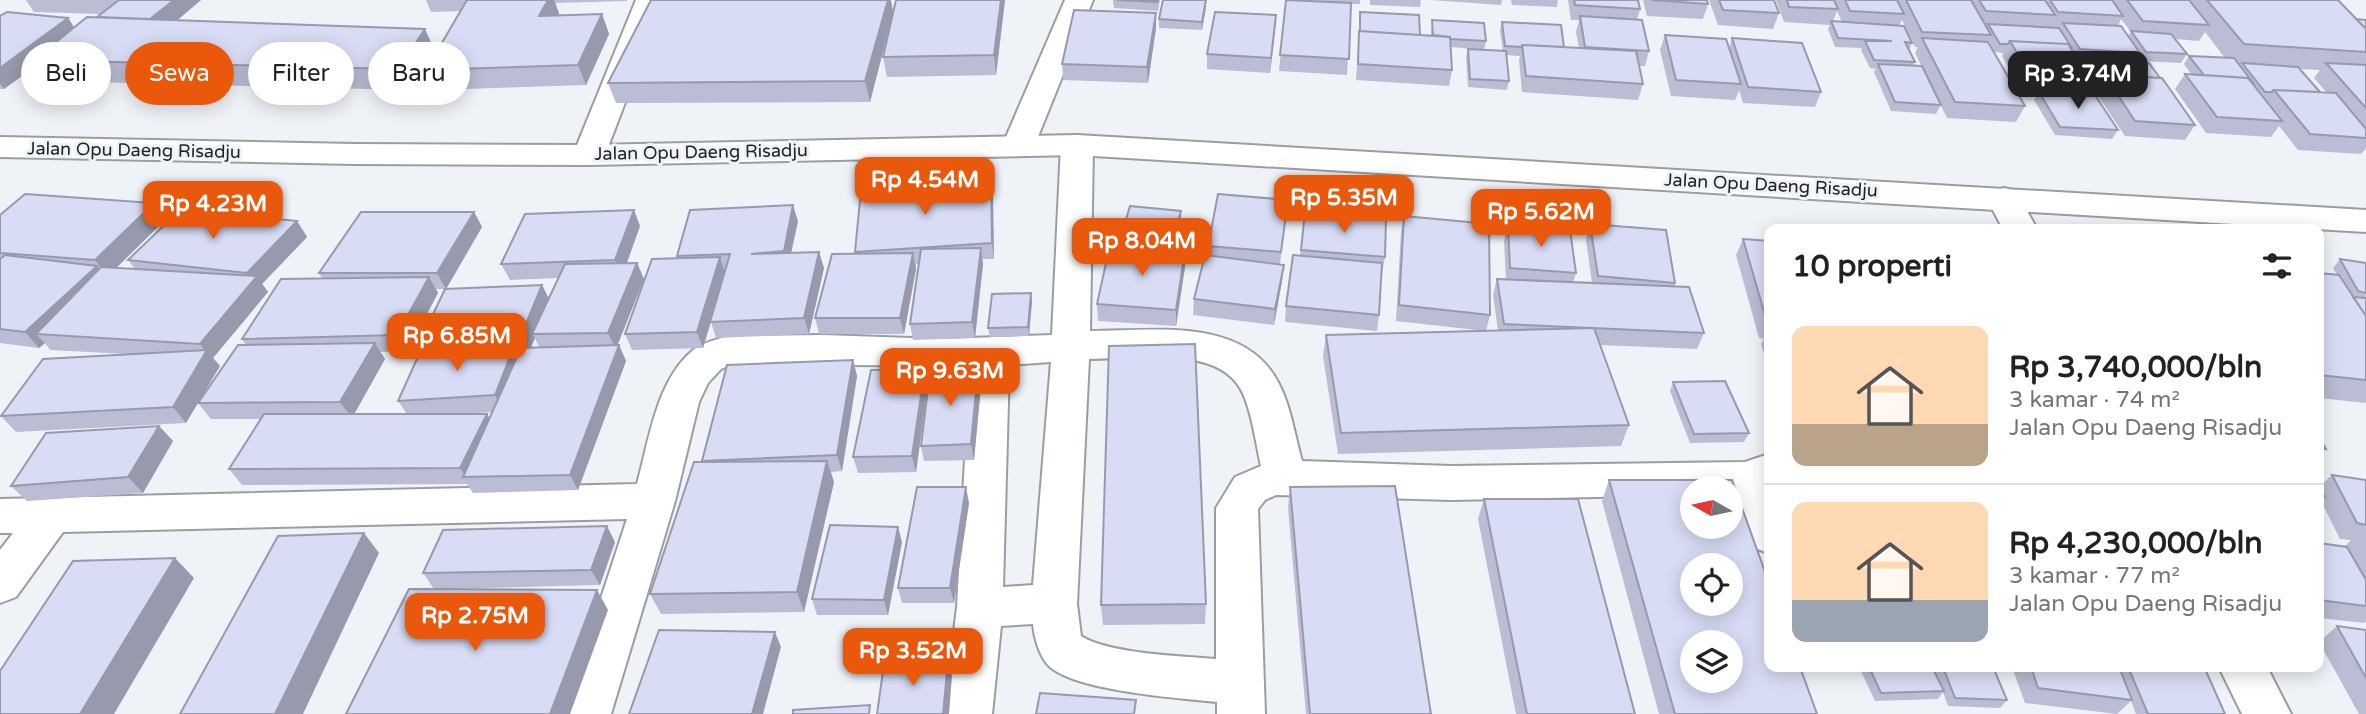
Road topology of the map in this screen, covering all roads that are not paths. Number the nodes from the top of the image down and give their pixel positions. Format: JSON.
{"nodes":[{"id":1,"x":650,"y":0,"type":"edge"},
{"id":2,"x":1079,"y":0,"type":"edge"},
{"id":3,"x":1019,"y":144,"type":"junction"},
{"id":4,"x":1077,"y":145,"type":"junction"},
{"id":5,"x":0,"y":147,"type":"edge"},
{"id":6,"x":589,"y":155,"type":"junction"},
{"id":7,"x":2004,"y":199,"type":"junction"},
{"id":8,"x":2366,"y":221,"type":"edge"},
{"id":9,"x":2017,"y":224,"type":"edge"},
{"id":10,"x":1057,"y":347,"type":"junction"},
{"id":11,"x":997,"y":350,"type":"junction"},
{"id":12,"x":1757,"y":474,"type":"edge"},
{"id":13,"x":1285,"y":477,"type":"junction"},
{"id":14,"x":654,"y":501,"type":"junction"},
{"id":15,"x":1764,"y":510,"type":"edge"},
{"id":16,"x":0,"y":516,"type":"edge"},
{"id":17,"x":50,"y":516,"type":"junction"},
{"id":18,"x":0,"y":584,"type":"edge"},
{"id":19,"x":1048,"y":605,"type":"junction"},
{"id":20,"x":984,"y":606,"type":"junction"},
{"id":21,"x":2246,"y":672,"type":"edge"},
{"id":22,"x":1241,"y":699,"type":"edge"},
{"id":23,"x":587,"y":714,"type":"edge"},
{"id":24,"x":968,"y":714,"type":"edge"},
{"id":25,"x":2267,"y":714,"type":"edge"}],
"edges":[{"from":1,"to":6,"type":"street"},
{"from":2,"to":3,"type":"street"},
{"from":3,"to":4,"type":"street","name":"Jalan Opu Daeng Risadju"},
{"from":3,"to":6,"type":"street","name":"Jalan Opu Daeng Risadju"},
{"from":4,"to":7,"type":"street","name":"Jalan Opu Daeng Risadju"},
{"from":4,"to":10,"type":"street"},
{"from":5,"to":6,"type":"street","name":"Jalan Opu Daeng Risadju"},
{"from":7,"to":8,"type":"street","name":"Jalan Opu Daeng Risadju"},
{"from":7,"to":9,"type":"street"},
{"from":10,"to":11,"type":"street"},
{"from":10,"to":13,"type":"street"},
{"from":10,"to":19,"type":"street"},
{"from":11,"to":14,"type":"street"},
{"from":11,"to":20,"type":"street"},
{"from":12,"to":13,"type":"street"},
{"from":12,"to":15,"type":"street"},
{"from":13,"to":22,"type":"street"},
{"from":14,"to":17,"type":"street"},
{"from":14,"to":23,"type":"street"},
{"from":16,"to":17,"type":"street"},
{"from":17,"to":18,"type":"street"},
{"from":19,"to":20,"type":"street"},
{"from":19,"to":22,"type":"street"},
{"from":20,"to":24,"type":"street"},
{"from":21,"to":25,"type":"street"}]}
